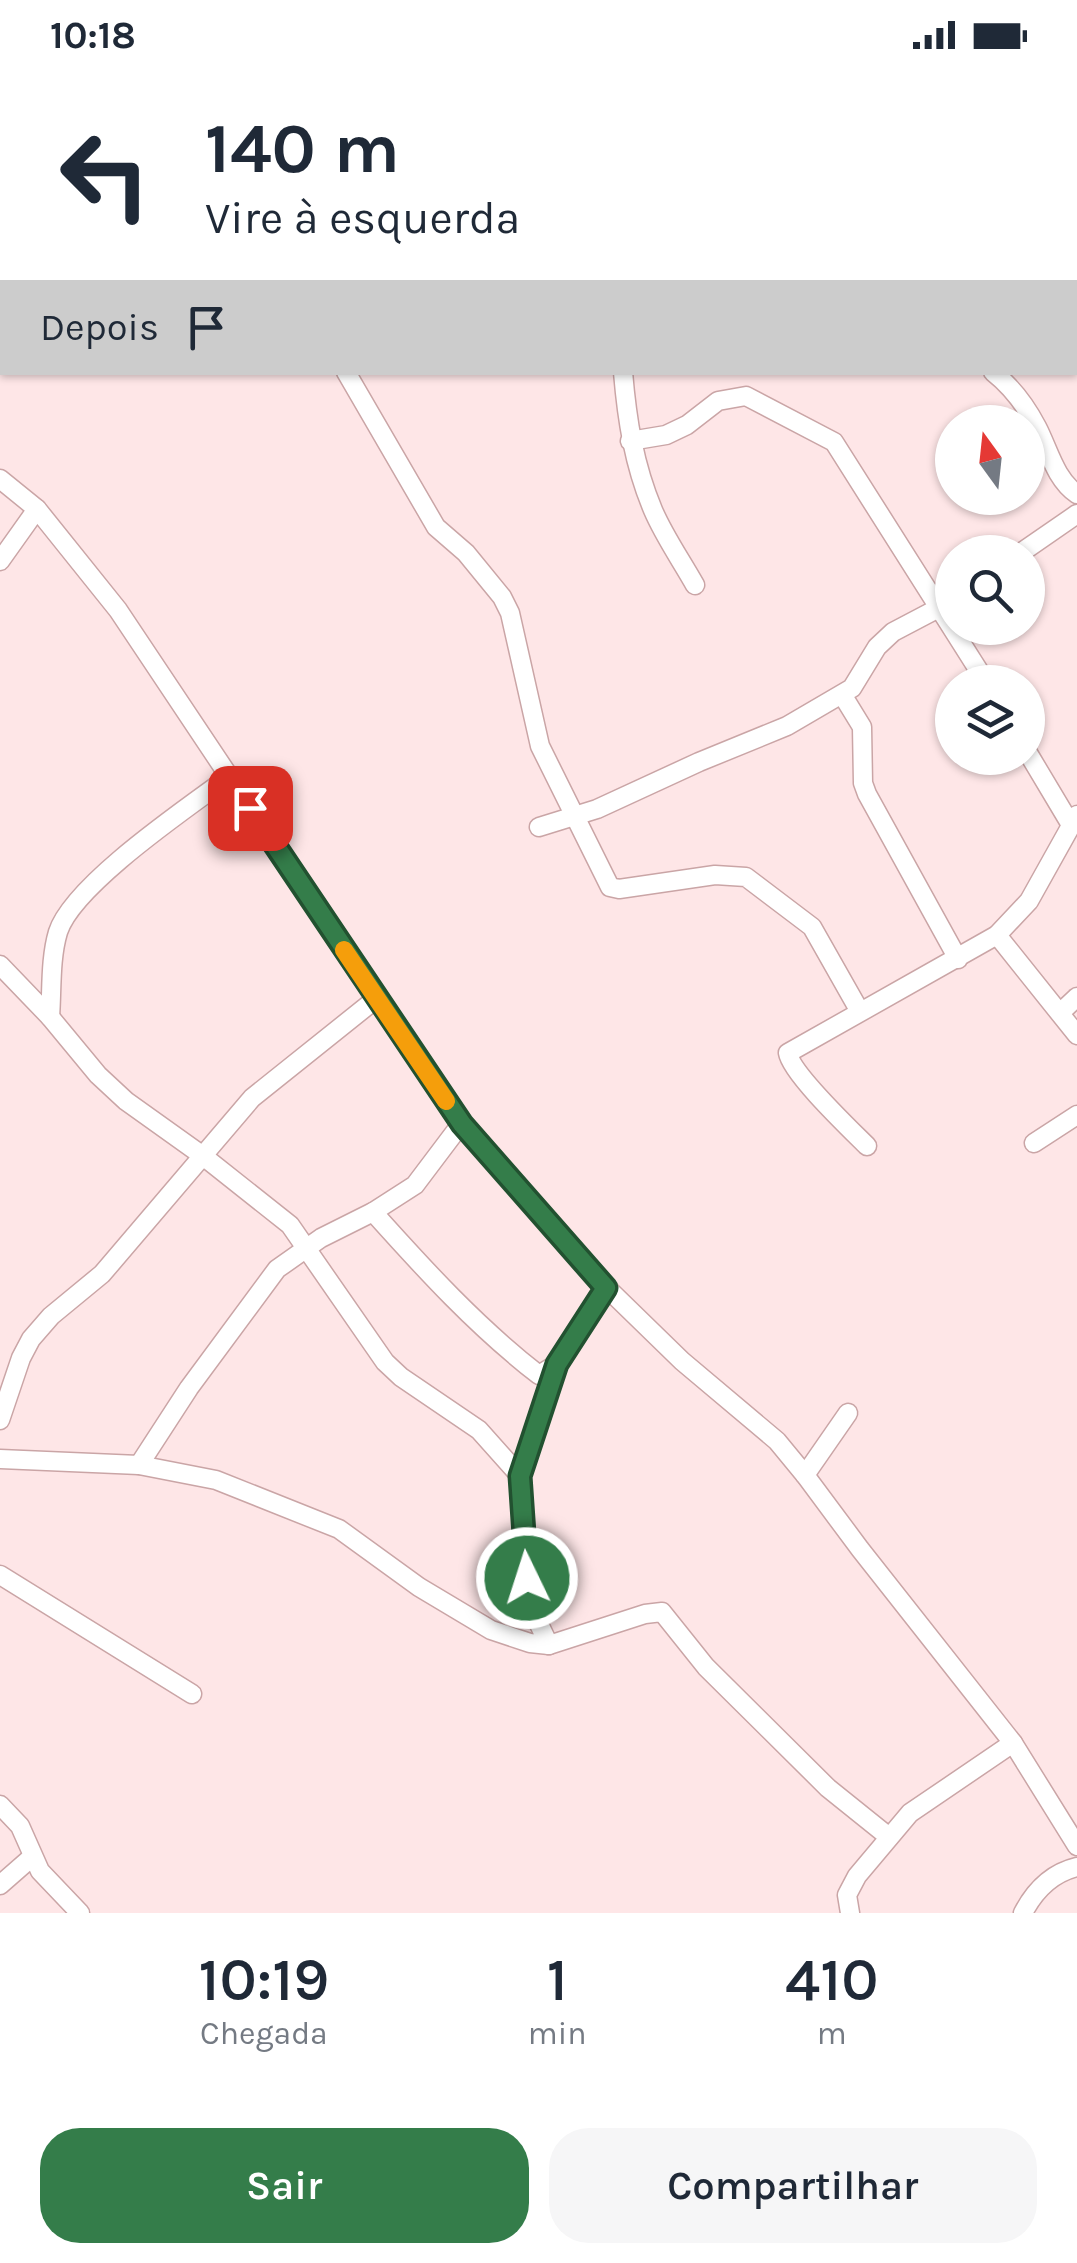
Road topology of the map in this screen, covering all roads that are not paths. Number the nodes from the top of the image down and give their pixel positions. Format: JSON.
{"nodes":[{"id":1,"x":348,"y":375,"type":"edge"},
{"id":2,"x":623,"y":375,"type":"edge"},
{"id":3,"x":1017,"y":380,"type":"edge"},
{"id":4,"x":630,"y":441,"type":"junction"},
{"id":5,"x":0,"y":479,"type":"edge"},
{"id":6,"x":1077,"y":494,"type":"edge"},
{"id":7,"x":37,"y":509,"type":"junction"},
{"id":8,"x":1077,"y":514,"type":"edge"},
{"id":9,"x":1045,"y":536,"type":"edge"},
{"id":10,"x":0,"y":561,"type":"edge"},
{"id":11,"x":695,"y":584,"type":"dead end"},
{"id":12,"x":935,"y":594,"type":"edge"},
{"id":13,"x":935,"y":612,"type":"edge"},
{"id":14,"x":842,"y":696,"type":"junction"},
{"id":15,"x":1043,"y":775,"type":"edge"},
{"id":16,"x":229,"y":776,"type":"junction"},
{"id":17,"x":576,"y":816,"type":"junction"},
{"id":18,"x":1074,"y":820,"type":"edge"},
{"id":19,"x":538,"y":827,"type":"dead end"},
{"id":20,"x":997,"y":934,"type":"junction"},
{"id":21,"x":958,"y":959,"type":"junction"},
{"id":22,"x":0,"y":966,"type":"edge"},
{"id":23,"x":376,"y":998,"type":"junction"},
{"id":24,"x":1077,"y":998,"type":"edge"},
{"id":25,"x":859,"y":1010,"type":"junction"},
{"id":26,"x":1061,"y":1012,"type":"junction"},
{"id":27,"x":50,"y":1017,"type":"junction"},
{"id":28,"x":1077,"y":1036,"type":"edge"},
{"id":29,"x":1077,"y":1115,"type":"edge"},
{"id":30,"x":462,"y":1124,"type":"junction"},
{"id":31,"x":1034,"y":1143,"type":"dead end"},
{"id":32,"x":867,"y":1146,"type":"dead end"},
{"id":33,"x":202,"y":1156,"type":"junction"},
{"id":34,"x":373,"y":1212,"type":"junction"},
{"id":35,"x":307,"y":1248,"type":"junction"},
{"id":36,"x":606,"y":1288,"type":"junction"},
{"id":37,"x":557,"y":1364,"type":"junction"},
{"id":38,"x":848,"y":1413,"type":"dead end"},
{"id":39,"x":0,"y":1420,"type":"edge"},
{"id":40,"x":0,"y":1459,"type":"edge"},
{"id":41,"x":139,"y":1466,"type":"junction"},
{"id":42,"x":806,"y":1474,"type":"junction"},
{"id":43,"x":520,"y":1476,"type":"junction"},
{"id":44,"x":0,"y":1575,"type":"edge"},
{"id":45,"x":549,"y":1645,"type":"junction"},
{"id":46,"x":192,"y":1694,"type":"dead end"},
{"id":47,"x":1013,"y":1743,"type":"junction"},
{"id":48,"x":0,"y":1806,"type":"edge"},
{"id":49,"x":889,"y":1837,"type":"junction"},
{"id":50,"x":1077,"y":1846,"type":"edge"},
{"id":51,"x":32,"y":1856,"type":"junction"},
{"id":52,"x":1077,"y":1868,"type":"edge"},
{"id":53,"x":0,"y":1885,"type":"edge"},
{"id":54,"x":80,"y":1913,"type":"edge"},
{"id":55,"x":850,"y":1913,"type":"edge"},
{"id":56,"x":1022,"y":1913,"type":"edge"}],
"edges":[{"from":1,"to":17,"type":"street"},
{"from":2,"to":4,"type":"street"},
{"from":3,"to":6,"type":"street"},
{"from":4,"to":11,"type":"street"},
{"from":4,"to":12,"type":"street"},
{"from":5,"to":7,"type":"street"},
{"from":7,"to":10,"type":"street"},
{"from":7,"to":16,"type":"street"},
{"from":8,"to":9,"type":"street"},
{"from":13,"to":14,"type":"street"},
{"from":14,"to":17,"type":"street"},
{"from":14,"to":21,"type":"street"},
{"from":15,"to":18,"type":"street"},
{"from":16,"to":23,"type":"street"},
{"from":16,"to":27,"type":"street"},
{"from":17,"to":19,"type":"street"},
{"from":17,"to":25,"type":"street"},
{"from":18,"to":20,"type":"street"},
{"from":20,"to":21,"type":"street"},
{"from":20,"to":26,"type":"street"},
{"from":21,"to":25,"type":"street"},
{"from":22,"to":27,"type":"street"},
{"from":23,"to":30,"type":"street"},
{"from":23,"to":33,"type":"street"},
{"from":24,"to":26,"type":"street"},
{"from":25,"to":32,"type":"street"},
{"from":26,"to":28,"type":"street"},
{"from":27,"to":33,"type":"street"},
{"from":29,"to":31,"type":"street"},
{"from":30,"to":34,"type":"street"},
{"from":30,"to":36,"type":"street"},
{"from":33,"to":35,"type":"street"},
{"from":33,"to":39,"type":"street"},
{"from":34,"to":35,"type":"street"},
{"from":34,"to":37,"type":"street"},
{"from":35,"to":41,"type":"street"},
{"from":35,"to":43,"type":"street"},
{"from":36,"to":37,"type":"street"},
{"from":36,"to":42,"type":"street"},
{"from":37,"to":43,"type":"street"},
{"from":38,"to":42,"type":"street"},
{"from":40,"to":41,"type":"street"},
{"from":41,"to":45,"type":"street"},
{"from":42,"to":47,"type":"street"},
{"from":43,"to":45,"type":"street"},
{"from":44,"to":46,"type":"street"},
{"from":45,"to":49,"type":"street"},
{"from":47,"to":49,"type":"street"},
{"from":47,"to":50,"type":"street"},
{"from":48,"to":51,"type":"street"},
{"from":49,"to":55,"type":"street"},
{"from":51,"to":53,"type":"street"},
{"from":51,"to":54,"type":"street"},
{"from":52,"to":56,"type":"street"}]}
